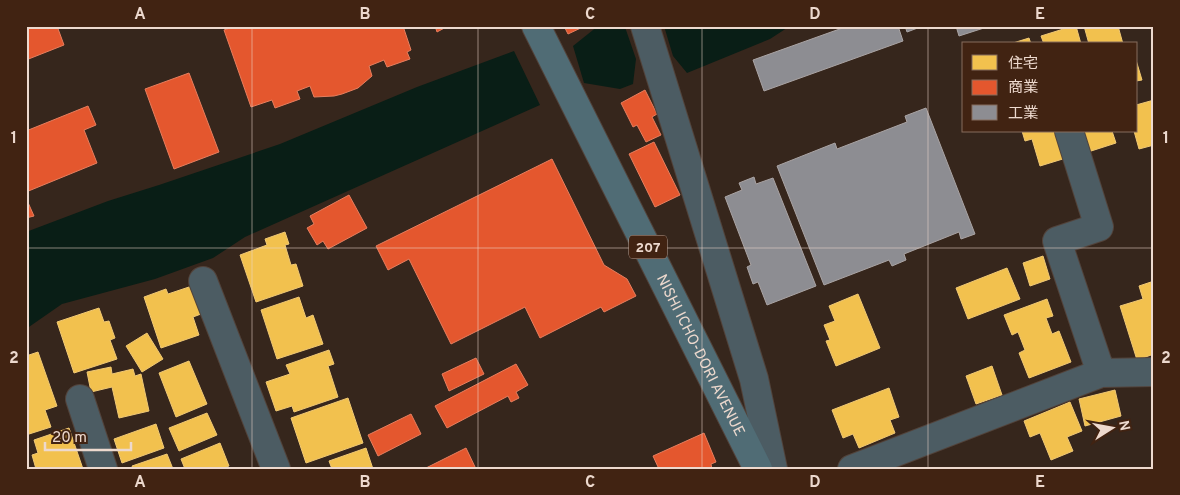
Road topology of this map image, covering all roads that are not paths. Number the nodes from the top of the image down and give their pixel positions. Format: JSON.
{"nodes":[{"id":1,"x":536,"y":26,"type":"edge"},
{"id":2,"x":645,"y":26,"type":"edge"},
{"id":3,"x":1069,"y":132,"type":"edge"},
{"id":4,"x":203,"y":280,"type":"dead end"},
{"id":5,"x":1154,"y":372,"type":"edge"},
{"id":6,"x":1101,"y":373,"type":"junction"},
{"id":7,"x":80,"y":399,"type":"dead end"},
{"id":8,"x":103,"y":469,"type":"edge"},
{"id":9,"x":276,"y":469,"type":"edge"},
{"id":10,"x":758,"y":469,"type":"edge"},
{"id":11,"x":773,"y":469,"type":"edge"},
{"id":12,"x":852,"y":469,"type":"edge"}],
"edges":[{"from":1,"to":10,"type":"highway","name":"NISHI ICHO-DORI AVENUE","number":"207"},
{"from":2,"to":11,"type":"street"},
{"from":3,"to":6,"type":"street"},
{"from":4,"to":9,"type":"street"},
{"from":5,"to":6,"type":"street"},
{"from":6,"to":12,"type":"street"},
{"from":7,"to":8,"type":"street"}]}
